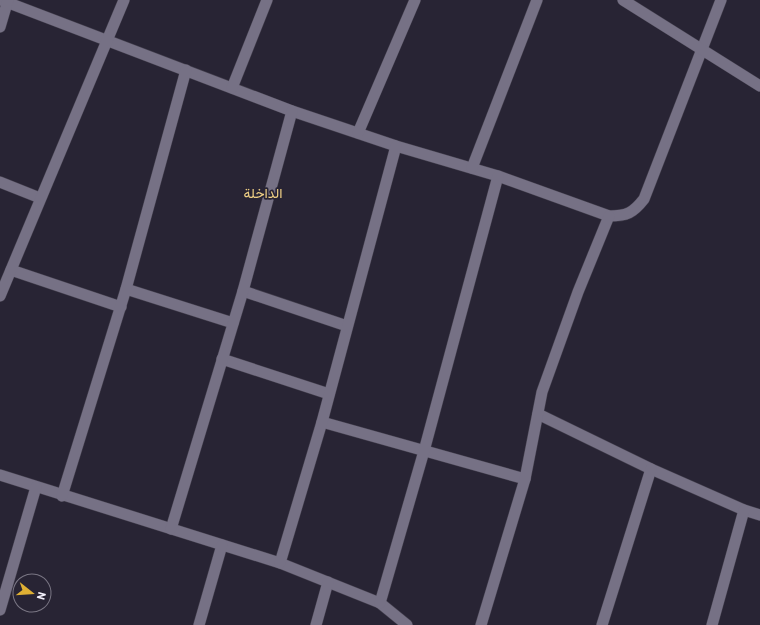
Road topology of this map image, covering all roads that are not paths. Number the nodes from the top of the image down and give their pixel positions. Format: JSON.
{"nodes":[{"id":1,"x":124,"y":0,"type":"edge"},
{"id":2,"x":267,"y":0,"type":"edge"},
{"id":3,"x":415,"y":0,"type":"edge"},
{"id":4,"x":537,"y":0,"type":"edge"},
{"id":5,"x":623,"y":0,"type":"edge"},
{"id":6,"x":720,"y":0,"type":"edge"},
{"id":7,"x":5,"y":1,"type":"edge"},
{"id":8,"x":0,"y":27,"type":"edge"},
{"id":9,"x":107,"y":40,"type":"junction"},
{"id":10,"x":701,"y":49,"type":"junction"},
{"id":11,"x":186,"y":70,"type":"junction"},
{"id":12,"x":760,"y":86,"type":"edge"},
{"id":13,"x":232,"y":88,"type":"junction"},
{"id":14,"x":292,"y":111,"type":"junction"},
{"id":15,"x":358,"y":133,"type":"junction"},
{"id":16,"x":396,"y":146,"type":"junction"},
{"id":17,"x":472,"y":168,"type":"junction"},
{"id":18,"x":498,"y":176,"type":"junction"},
{"id":19,"x":0,"y":182,"type":"edge"},
{"id":20,"x":40,"y":198,"type":"junction"},
{"id":21,"x":609,"y":216,"type":"junction"},
{"id":22,"x":11,"y":270,"type":"junction"},
{"id":23,"x":126,"y":289,"type":"junction"},
{"id":24,"x":243,"y":291,"type":"junction"},
{"id":25,"x":0,"y":296,"type":"edge"},
{"id":26,"x":121,"y":307,"type":"junction"},
{"id":27,"x":233,"y":323,"type":"junction"},
{"id":28,"x":347,"y":326,"type":"junction"},
{"id":29,"x":222,"y":359,"type":"junction"},
{"id":30,"x":329,"y":394,"type":"junction"},
{"id":31,"x":538,"y":414,"type":"junction"},
{"id":32,"x":322,"y":422,"type":"junction"},
{"id":33,"x":424,"y":451,"type":"junction"},
{"id":34,"x":651,"y":469,"type":"junction"},
{"id":35,"x":0,"y":475,"type":"edge"},
{"id":36,"x":525,"y":479,"type":"junction"},
{"id":37,"x":36,"y":487,"type":"junction"},
{"id":38,"x":62,"y":496,"type":"junction"},
{"id":39,"x":744,"y":510,"type":"junction"},
{"id":40,"x":760,"y":514,"type":"edge"},
{"id":41,"x":171,"y":529,"type":"junction"},
{"id":42,"x":222,"y":545,"type":"junction"},
{"id":43,"x":280,"y":563,"type":"junction"},
{"id":44,"x":328,"y":582,"type":"junction"},
{"id":45,"x":380,"y":604,"type":"junction"},
{"id":46,"x":0,"y":610,"type":"edge"},
{"id":47,"x":198,"y":625,"type":"edge"},
{"id":48,"x":316,"y":625,"type":"edge"},
{"id":49,"x":407,"y":625,"type":"edge"},
{"id":50,"x":481,"y":625,"type":"edge"},
{"id":51,"x":602,"y":625,"type":"edge"},
{"id":52,"x":712,"y":625,"type":"edge"}],
"edges":[{"from":1,"to":9,"type":"street"},
{"from":2,"to":13,"type":"street"},
{"from":3,"to":15,"type":"street"},
{"from":4,"to":17,"type":"street"},
{"from":5,"to":10,"type":"street"},
{"from":6,"to":10,"type":"street"},
{"from":7,"to":8,"type":"street"},
{"from":7,"to":9,"type":"street"},
{"from":9,"to":11,"type":"street"},
{"from":9,"to":20,"type":"street"},
{"from":10,"to":12,"type":"street"},
{"from":10,"to":21,"type":"street"},
{"from":11,"to":13,"type":"street"},
{"from":11,"to":23,"type":"street"},
{"from":13,"to":14,"type":"street"},
{"from":14,"to":15,"type":"street"},
{"from":14,"to":24,"type":"street"},
{"from":15,"to":16,"type":"street"},
{"from":16,"to":17,"type":"street"},
{"from":16,"to":28,"type":"street"},
{"from":17,"to":18,"type":"street"},
{"from":18,"to":21,"type":"street"},
{"from":18,"to":33,"type":"street"},
{"from":19,"to":20,"type":"street"},
{"from":20,"to":22,"type":"street"},
{"from":21,"to":31,"type":"street"},
{"from":22,"to":25,"type":"street"},
{"from":22,"to":26,"type":"street"},
{"from":23,"to":26,"type":"street"},
{"from":23,"to":27,"type":"street"},
{"from":24,"to":27,"type":"street"},
{"from":24,"to":28,"type":"street"},
{"from":26,"to":38,"type":"street"},
{"from":27,"to":29,"type":"street"},
{"from":28,"to":30,"type":"street"},
{"from":29,"to":30,"type":"street"},
{"from":29,"to":41,"type":"street"},
{"from":30,"to":32,"type":"street"},
{"from":31,"to":34,"type":"street"},
{"from":31,"to":36,"type":"street"},
{"from":32,"to":33,"type":"street"},
{"from":32,"to":43,"type":"street"},
{"from":33,"to":36,"type":"street"},
{"from":33,"to":45,"type":"street"},
{"from":34,"to":39,"type":"street"},
{"from":34,"to":51,"type":"street"},
{"from":35,"to":37,"type":"street"},
{"from":36,"to":50,"type":"street"},
{"from":37,"to":38,"type":"street"},
{"from":37,"to":46,"type":"street"},
{"from":38,"to":41,"type":"street"},
{"from":39,"to":40,"type":"street"},
{"from":39,"to":52,"type":"street"},
{"from":41,"to":42,"type":"street"},
{"from":42,"to":43,"type":"street"},
{"from":42,"to":47,"type":"street"},
{"from":43,"to":44,"type":"street"},
{"from":44,"to":45,"type":"street"},
{"from":44,"to":48,"type":"street"},
{"from":45,"to":49,"type":"street"}]}
